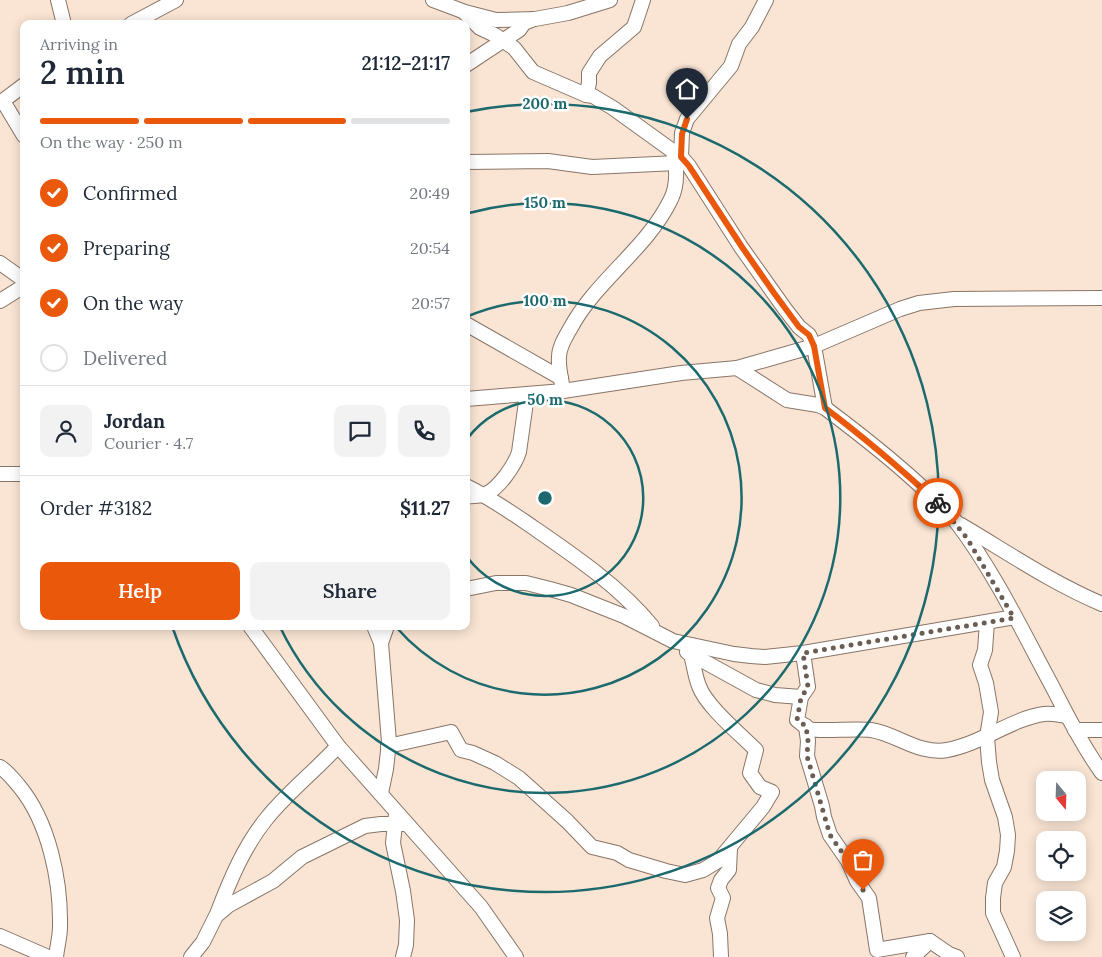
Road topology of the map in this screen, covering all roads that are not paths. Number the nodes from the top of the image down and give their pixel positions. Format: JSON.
{"nodes":[{"id":1,"x":58,"y":0,"type":"edge"},
{"id":2,"x":176,"y":0,"type":"edge"},
{"id":3,"x":434,"y":0,"type":"edge"},
{"id":4,"x":610,"y":0,"type":"edge"},
{"id":5,"x":643,"y":0,"type":"edge"},
{"id":6,"x":766,"y":0,"type":"edge"},
{"id":7,"x":464,"y":12,"type":"junction"},
{"id":8,"x":535,"y":19,"type":"junction"},
{"id":9,"x":63,"y":20,"type":"edge"},
{"id":10,"x":138,"y":20,"type":"edge"},
{"id":11,"x":504,"y":42,"type":"junction"},
{"id":12,"x":470,"y":63,"type":"edge"},
{"id":13,"x":20,"y":88,"type":"edge"},
{"id":14,"x":586,"y":94,"type":"junction"},
{"id":15,"x":1,"y":102,"type":"edge"},
{"id":16,"x":20,"y":130,"type":"edge"},
{"id":17,"x":677,"y":157,"type":"junction"},
{"id":18,"x":470,"y":162,"type":"edge"},
{"id":19,"x":0,"y":263,"type":"edge"},
{"id":20,"x":20,"y":277,"type":"edge"},
{"id":21,"x":20,"y":288,"type":"edge"},
{"id":22,"x":1102,"y":298,"type":"edge"},
{"id":23,"x":0,"y":301,"type":"edge"},
{"id":24,"x":470,"y":327,"type":"edge"},
{"id":25,"x":814,"y":346,"type":"junction"},
{"id":26,"x":737,"y":368,"type":"junction"},
{"id":27,"x":562,"y":385,"type":"junction"},
{"id":28,"x":527,"y":395,"type":"junction"},
{"id":29,"x":470,"y":400,"type":"edge"},
{"id":30,"x":825,"y":408,"type":"junction"},
{"id":31,"x":0,"y":474,"type":"edge"},
{"id":32,"x":20,"y":474,"type":"edge"},
{"id":33,"x":470,"y":488,"type":"edge"},
{"id":34,"x":486,"y":495,"type":"junction"},
{"id":35,"x":470,"y":497,"type":"edge"},
{"id":36,"x":956,"y":522,"type":"junction"},
{"id":37,"x":470,"y":588,"type":"edge"},
{"id":38,"x":1102,"y":604,"type":"edge"},
{"id":39,"x":1014,"y":618,"type":"junction"},
{"id":40,"x":987,"y":622,"type":"junction"},
{"id":41,"x":253,"y":630,"type":"edge"},
{"id":42,"x":263,"y":630,"type":"edge"},
{"id":43,"x":376,"y":630,"type":"edge"},
{"id":44,"x":386,"y":630,"type":"edge"},
{"id":45,"x":655,"y":631,"type":"junction"},
{"id":46,"x":673,"y":641,"type":"junction"},
{"id":47,"x":381,"y":643,"type":"junction"},
{"id":48,"x":262,"y":645,"type":"junction"},
{"id":49,"x":803,"y":653,"type":"junction"},
{"id":50,"x":691,"y":655,"type":"junction"},
{"id":51,"x":801,"y":698,"type":"junction"},
{"id":52,"x":1067,"y":716,"type":"junction"},
{"id":53,"x":806,"y":726,"type":"junction"},
{"id":54,"x":1075,"y":730,"type":"junction"},
{"id":55,"x":1102,"y":730,"type":"edge"},
{"id":56,"x":987,"y":737,"type":"junction"},
{"id":57,"x":338,"y":746,"type":"junction"},
{"id":58,"x":388,"y":746,"type":"junction"},
{"id":59,"x":0,"y":767,"type":"edge"},
{"id":60,"x":1102,"y":773,"type":"edge"},
{"id":61,"x":393,"y":812,"type":"junction"},
{"id":62,"x":365,"y":826,"type":"junction"},
{"id":63,"x":730,"y":848,"type":"junction"},
{"id":64,"x":216,"y":916,"type":"junction"},
{"id":65,"x":0,"y":936,"type":"edge"},
{"id":66,"x":930,"y":941,"type":"junction"},
{"id":67,"x":48,"y":957,"type":"edge"},
{"id":68,"x":56,"y":957,"type":"edge"},
{"id":69,"x":191,"y":957,"type":"edge"},
{"id":70,"x":403,"y":957,"type":"edge"},
{"id":71,"x":516,"y":957,"type":"edge"},
{"id":72,"x":721,"y":957,"type":"edge"},
{"id":73,"x":912,"y":957,"type":"edge"},
{"id":74,"x":957,"y":957,"type":"edge"},
{"id":75,"x":1013,"y":957,"type":"edge"}],
"edges":[{"from":1,"to":9,"type":"street"},
{"from":2,"to":10,"type":"street"},
{"from":3,"to":7,"type":"street"},
{"from":4,"to":8,"type":"street"},
{"from":5,"to":14,"type":"street"},
{"from":6,"to":17,"type":"street"},
{"from":7,"to":8,"type":"street"},
{"from":7,"to":11,"type":"street"},
{"from":8,"to":11,"type":"street"},
{"from":11,"to":12,"type":"street"},
{"from":11,"to":14,"type":"street"},
{"from":13,"to":15,"type":"street"},
{"from":14,"to":17,"type":"street"},
{"from":15,"to":16,"type":"street"},
{"from":17,"to":18,"type":"street"},
{"from":17,"to":25,"type":"street"},
{"from":17,"to":27,"type":"street"},
{"from":19,"to":20,"type":"street"},
{"from":21,"to":23,"type":"street"},
{"from":22,"to":25,"type":"street"},
{"from":24,"to":27,"type":"street"},
{"from":25,"to":26,"type":"street"},
{"from":25,"to":30,"type":"street"},
{"from":26,"to":27,"type":"street"},
{"from":26,"to":30,"type":"street"},
{"from":27,"to":28,"type":"street"},
{"from":28,"to":29,"type":"street"},
{"from":28,"to":34,"type":"street"},
{"from":30,"to":36,"type":"street"},
{"from":31,"to":32,"type":"street"},
{"from":33,"to":34,"type":"street"},
{"from":34,"to":35,"type":"street"},
{"from":34,"to":45,"type":"street"},
{"from":36,"to":38,"type":"street"},
{"from":36,"to":39,"type":"street"},
{"from":37,"to":45,"type":"street"},
{"from":39,"to":40,"type":"street"},
{"from":39,"to":52,"type":"street"},
{"from":40,"to":49,"type":"street"},
{"from":40,"to":56,"type":"street"},
{"from":41,"to":48,"type":"street"},
{"from":42,"to":48,"type":"street"},
{"from":43,"to":47,"type":"street"},
{"from":44,"to":47,"type":"street"},
{"from":45,"to":46,"type":"street"},
{"from":46,"to":49,"type":"street"},
{"from":46,"to":50,"type":"street"},
{"from":47,"to":58,"type":"street"},
{"from":48,"to":57,"type":"street"},
{"from":49,"to":51,"type":"street"},
{"from":50,"to":51,"type":"street"},
{"from":50,"to":63,"type":"street"},
{"from":51,"to":53,"type":"street"},
{"from":52,"to":54,"type":"street"},
{"from":52,"to":56,"type":"street"},
{"from":53,"to":56,"type":"street"},
{"from":53,"to":66,"type":"street"},
{"from":54,"to":55,"type":"street"},
{"from":54,"to":60,"type":"street"},
{"from":56,"to":75,"type":"street"},
{"from":57,"to":61,"type":"street"},
{"from":57,"to":64,"type":"street"},
{"from":58,"to":61,"type":"street"},
{"from":58,"to":63,"type":"street"},
{"from":59,"to":68,"type":"street"},
{"from":61,"to":62,"type":"street"},
{"from":61,"to":62,"type":"street"},
{"from":61,"to":70,"type":"street"},
{"from":61,"to":71,"type":"street"},
{"from":62,"to":64,"type":"street"},
{"from":63,"to":72,"type":"street"},
{"from":64,"to":69,"type":"street"},
{"from":65,"to":67,"type":"street"},
{"from":66,"to":73,"type":"street"},
{"from":66,"to":74,"type":"street"}]}
